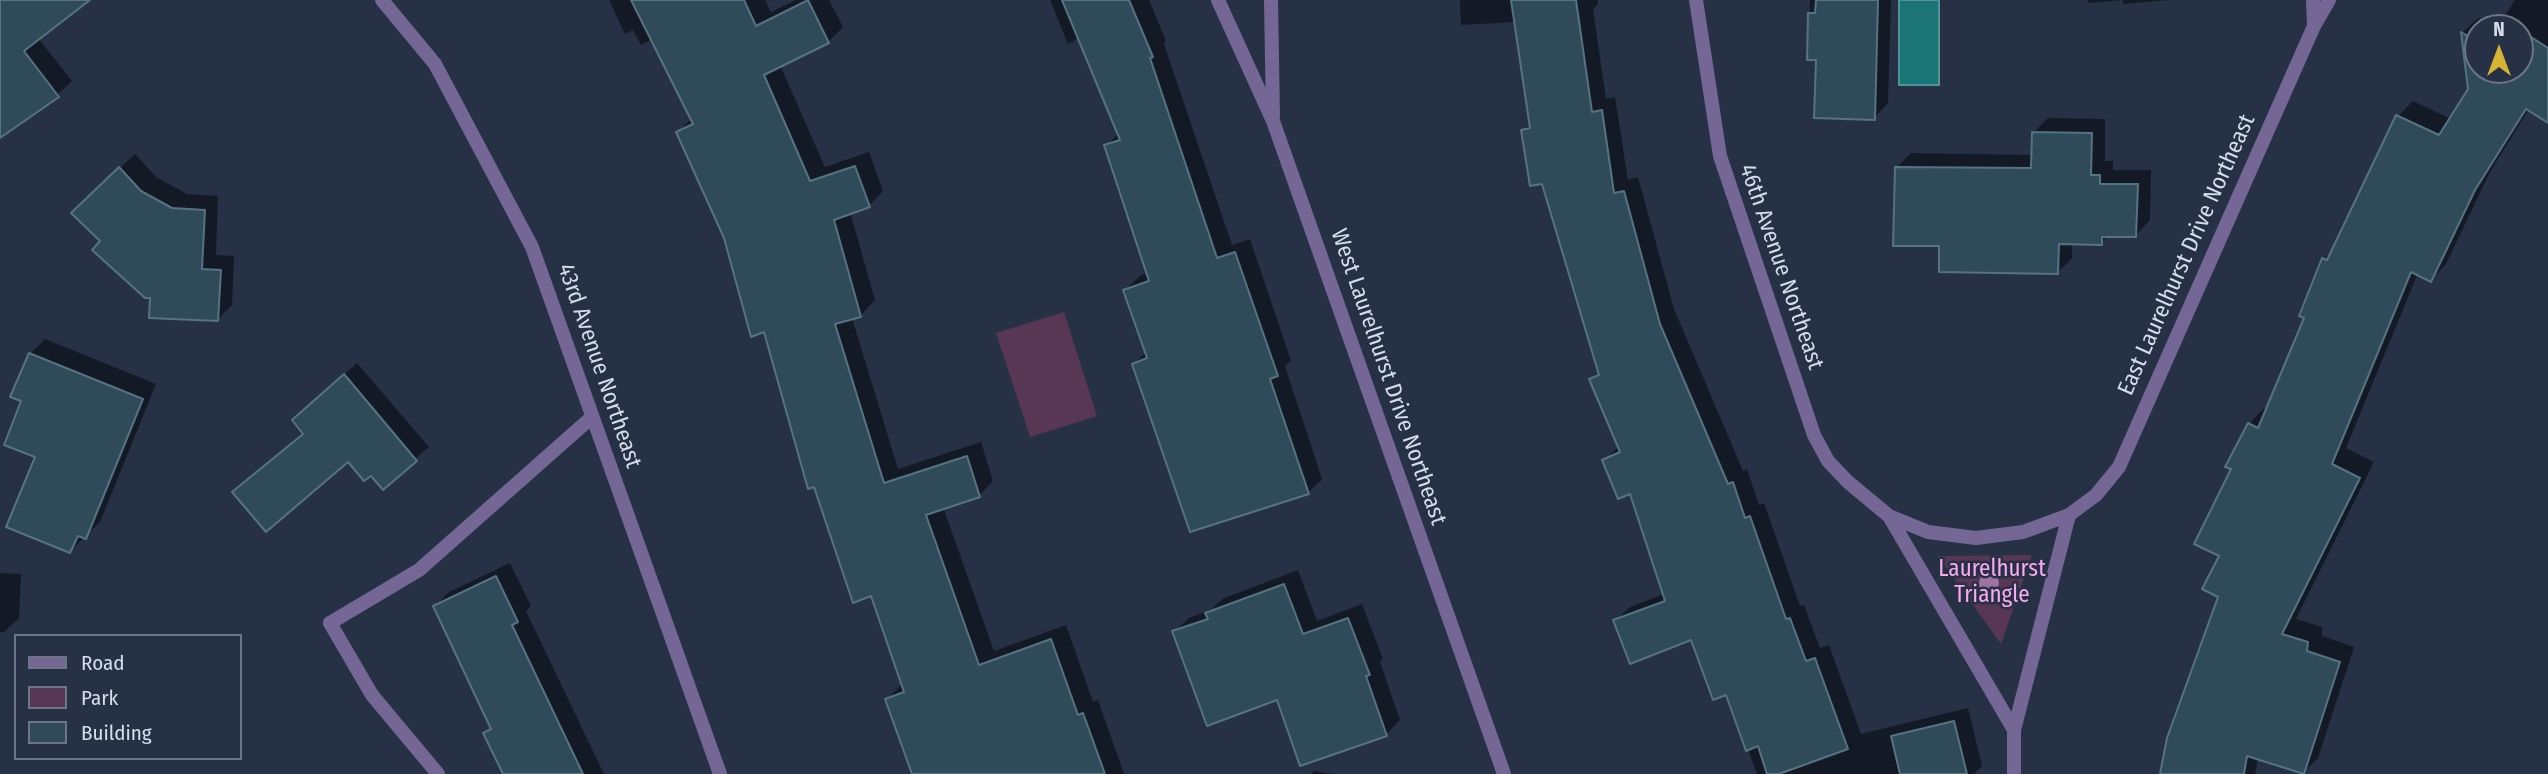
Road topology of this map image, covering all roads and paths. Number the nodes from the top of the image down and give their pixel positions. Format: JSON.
{"nodes":[{"id":1,"x":382,"y":0,"type":"edge"},
{"id":2,"x":1218,"y":0,"type":"edge"},
{"id":3,"x":1271,"y":0,"type":"edge"},
{"id":4,"x":1696,"y":0,"type":"edge"},
{"id":5,"x":2313,"y":0,"type":"edge"},
{"id":6,"x":2329,"y":0,"type":"edge"},
{"id":7,"x":2314,"y":26,"type":"junction"},
{"id":8,"x":1273,"y":121,"type":"junction"},
{"id":9,"x":592,"y":417,"type":"junction"},
{"id":10,"x":2069,"y":514,"type":"junction"},
{"id":11,"x":1889,"y":516,"type":"junction"},
{"id":12,"x":1976,"y":538,"type":"joint"},
{"id":13,"x":2014,"y":730,"type":"junction"},
{"id":14,"x":438,"y":774,"type":"edge"},
{"id":15,"x":720,"y":774,"type":"edge"},
{"id":16,"x":1504,"y":774,"type":"edge"},
{"id":17,"x":2014,"y":774,"type":"edge"}],
"edges":[{"from":1,"to":9,"type":"street","name":"43rd Avenue Northeast"},
{"from":2,"to":8,"type":"street","name":"West Laurelhurst Drive Northeast"},
{"from":3,"to":8,"type":"street"},
{"from":4,"to":11,"type":"street","name":"46th Avenue Northeast"},
{"from":5,"to":7,"type":"street"},
{"from":6,"to":7,"type":"street","name":"East Laurelhurst Drive Northeast"},
{"from":7,"to":10,"type":"street","name":"East Laurelhurst Drive Northeast"},
{"from":8,"to":16,"type":"street","name":"West Laurelhurst Drive Northeast"},
{"from":9,"to":14,"type":"street"},
{"from":9,"to":15,"type":"street","name":"43rd Avenue Northeast"},
{"from":10,"to":12,"type":"street","name":"East Laurelhurst Drive Northeast"},
{"from":10,"to":13,"type":"street"},
{"from":11,"to":12,"type":"street","name":"46th Avenue Northeast"},
{"from":11,"to":13,"type":"street","name":"46th Avenue Northeast"},
{"from":13,"to":17,"type":"street"}]}
